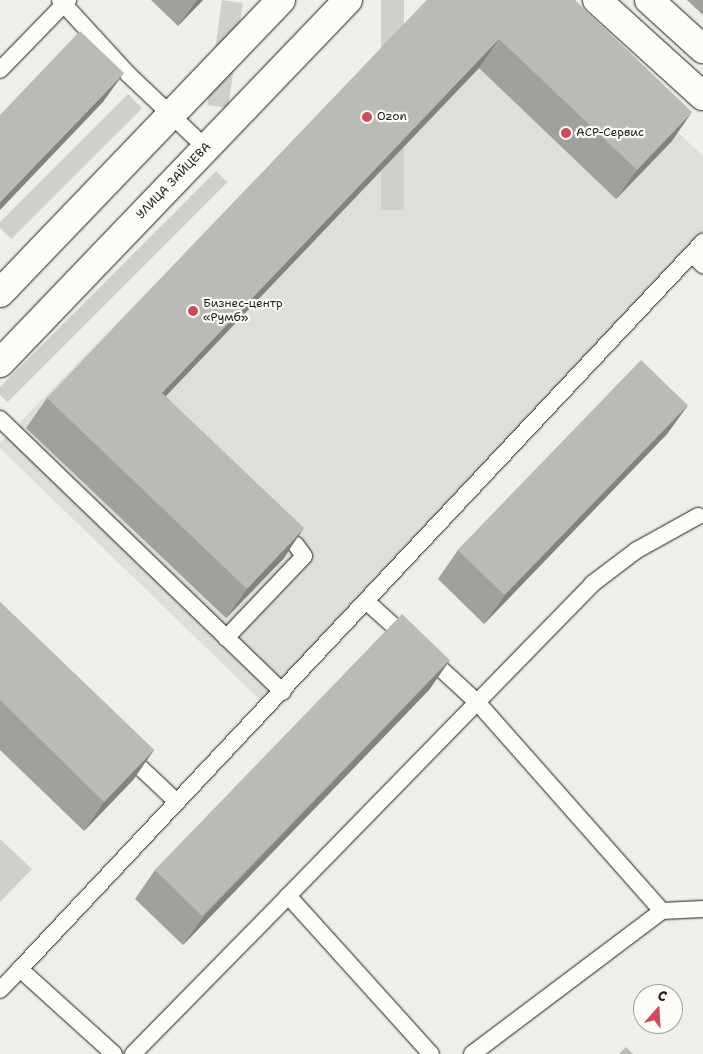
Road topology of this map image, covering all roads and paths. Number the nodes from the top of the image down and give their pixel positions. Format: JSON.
{"nodes":[{"id":1,"x":281,"y":0,"type":"edge"},
{"id":2,"x":348,"y":0,"type":"edge"},
{"id":3,"x":597,"y":0,"type":"edge"},
{"id":4,"x":649,"y":0,"type":"edge"},
{"id":5,"x":63,"y":2,"type":"edge"},
{"id":6,"x":703,"y":49,"type":"edge"},
{"id":7,"x":0,"y":70,"type":"edge"},
{"id":8,"x":699,"y":85,"type":"edge"},
{"id":9,"x":170,"y":114,"type":"junction"},
{"id":10,"x":205,"y":147,"type":"junction"},
{"id":11,"x":703,"y":242,"type":"edge"},
{"id":12,"x":697,"y":260,"type":"edge"},
{"id":13,"x":0,"y":292,"type":"edge"},
{"id":14,"x":0,"y":362,"type":"edge"},
{"id":15,"x":0,"y":419,"type":"edge"},
{"id":16,"x":698,"y":516,"type":"dead end"},
{"id":17,"x":296,"y":545,"type":"edge"},
{"id":18,"x":366,"y":601,"type":"junction"},
{"id":19,"x":226,"y":638,"type":"junction"},
{"id":20,"x":283,"y":692,"type":"junction"},
{"id":21,"x":478,"y":702,"type":"junction"},
{"id":22,"x":112,"y":740,"type":"edge"},
{"id":23,"x":177,"y":802,"type":"junction"},
{"id":24,"x":288,"y":896,"type":"junction"},
{"id":25,"x":703,"y":909,"type":"edge"},
{"id":26,"x":662,"y":911,"type":"junction"},
{"id":27,"x":20,"y":969,"type":"junction"},
{"id":28,"x":0,"y":990,"type":"edge"},
{"id":29,"x":114,"y":1054,"type":"edge"},
{"id":30,"x":133,"y":1054,"type":"edge"},
{"id":31,"x":431,"y":1054,"type":"edge"},
{"id":32,"x":472,"y":1054,"type":"edge"}],
"edges":[{"from":1,"to":9,"type":"street"},
{"from":2,"to":10,"type":"street","name":"УЛИЦА ЗАЙЦЕВА"},
{"from":3,"to":8,"type":"street"},
{"from":4,"to":6,"type":"street"},
{"from":5,"to":7,"type":"lane"},
{"from":5,"to":9,"type":"lane"},
{"from":9,"to":10,"type":"lane"},
{"from":9,"to":13,"type":"street"},
{"from":10,"to":14,"type":"street","name":"УЛИЦА ЗАЙЦЕВА"},
{"from":11,"to":12,"type":"lane"},
{"from":12,"to":18,"type":"lane"},
{"from":15,"to":19,"type":"lane"},
{"from":16,"to":21,"type":"lane"},
{"from":17,"to":19,"type":"lane"},
{"from":18,"to":20,"type":"lane"},
{"from":18,"to":21,"type":"lane"},
{"from":19,"to":20,"type":"lane"},
{"from":20,"to":23,"type":"lane"},
{"from":21,"to":24,"type":"lane"},
{"from":21,"to":26,"type":"lane"},
{"from":22,"to":23,"type":"lane"},
{"from":23,"to":27,"type":"lane"},
{"from":24,"to":30,"type":"lane"},
{"from":24,"to":31,"type":"lane"},
{"from":25,"to":26,"type":"lane"},
{"from":26,"to":32,"type":"lane"},
{"from":27,"to":28,"type":"lane"},
{"from":27,"to":29,"type":"lane"}]}
